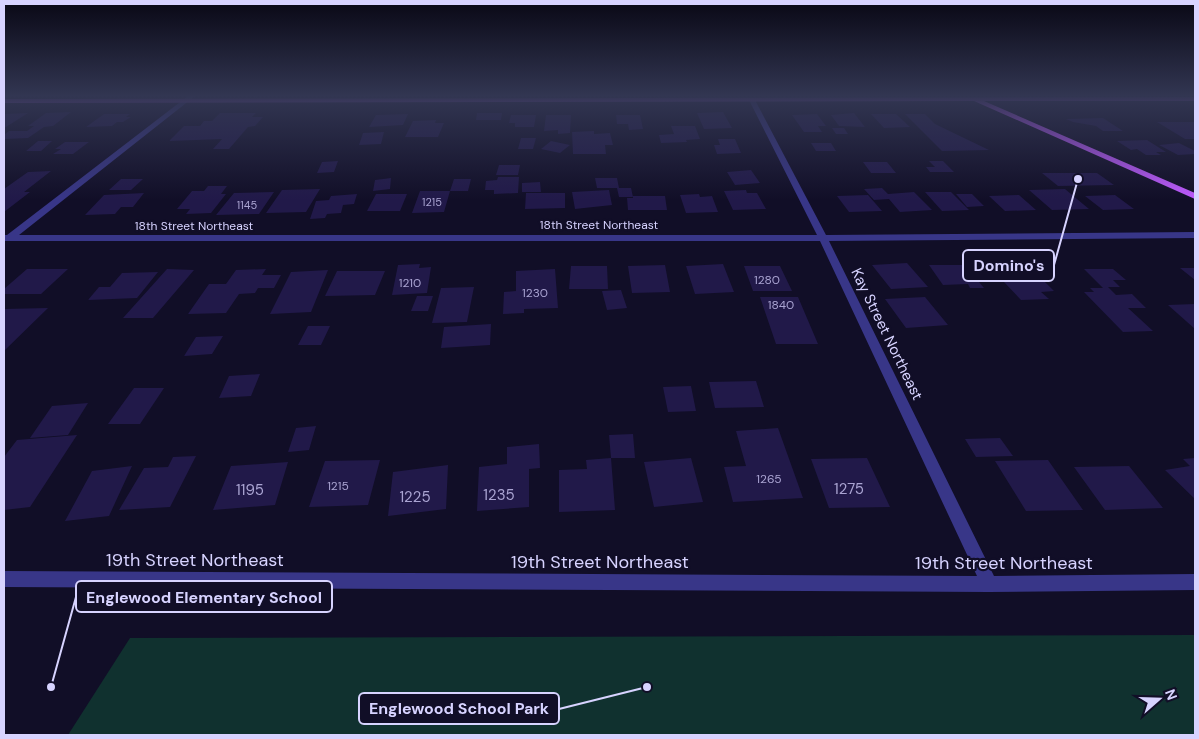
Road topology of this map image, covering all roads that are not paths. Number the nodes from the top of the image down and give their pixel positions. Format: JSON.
{"nodes":[{"id":1,"x":147,"y":130,"type":"edge"},
{"id":2,"x":768,"y":130,"type":"edge"},
{"id":3,"x":1044,"y":130,"type":"edge"},
{"id":4,"x":1195,"y":196,"type":"edge"},
{"id":5,"x":1195,"y":235,"type":"edge"},
{"id":6,"x":823,"y":238,"type":"junction"},
{"id":7,"x":6,"y":240,"type":"edge"},
{"id":8,"x":4,"y":580,"type":"edge"},
{"id":9,"x":1195,"y":582,"type":"edge"},
{"id":10,"x":989,"y":584,"type":"junction"}],
"edges":[{"from":1,"to":7,"type":"street"},
{"from":2,"to":6,"type":"street","name":"Kay Street Northeast"},
{"from":3,"to":4,"type":"main road"},
{"from":5,"to":6,"type":"street","name":"18th Street Northeast"},
{"from":6,"to":7,"type":"street","name":"18th Street Northeast"},
{"from":6,"to":10,"type":"street","name":"Kay Street Northeast"},
{"from":8,"to":10,"type":"street","name":"19th Street Northeast"},
{"from":9,"to":10,"type":"street","name":"19th Street Northeast"}]}
